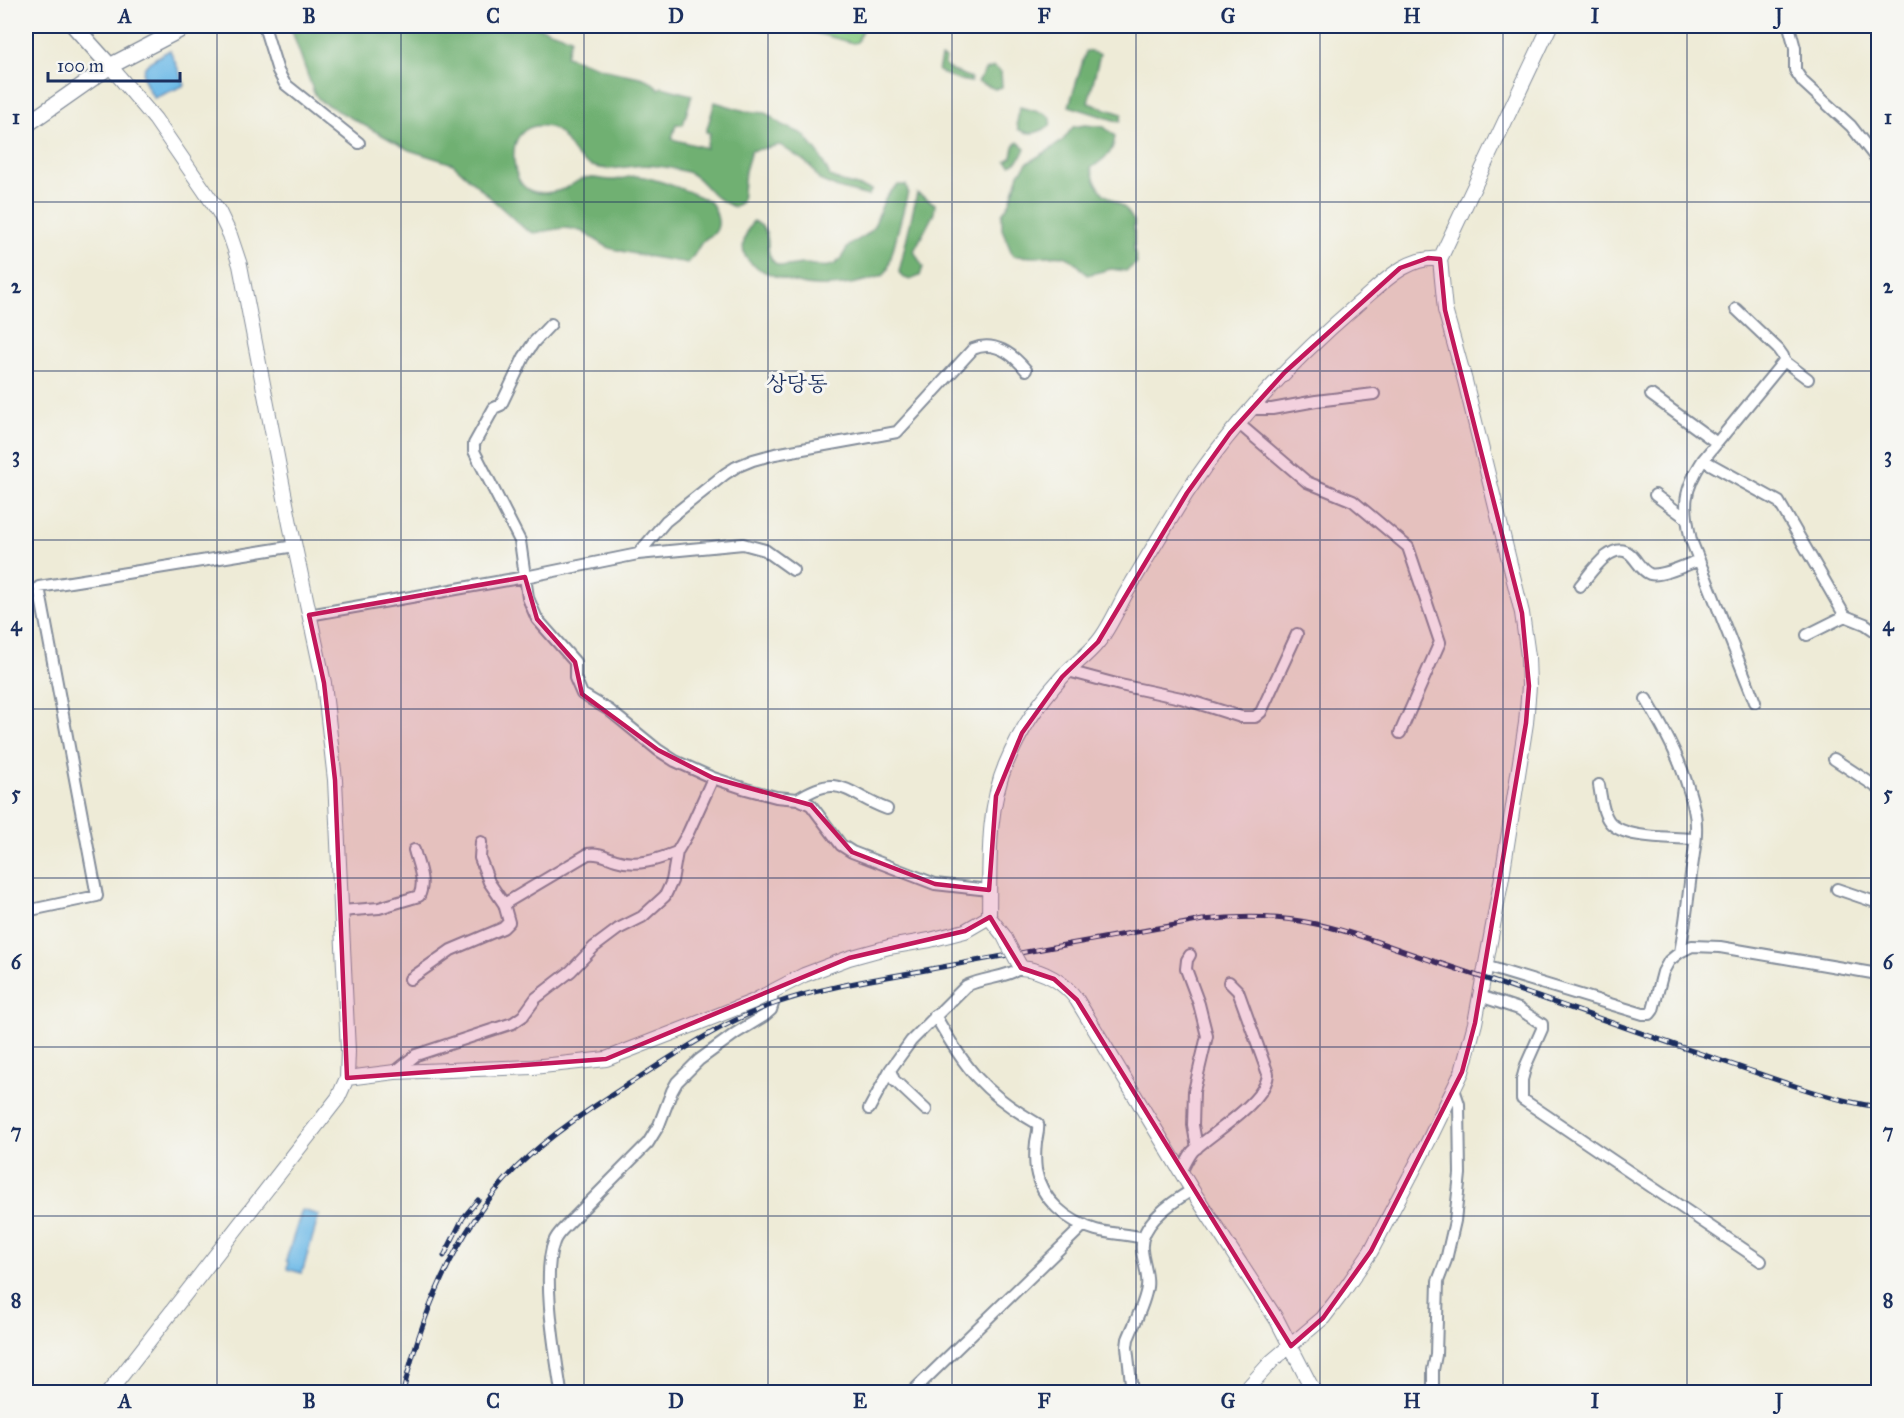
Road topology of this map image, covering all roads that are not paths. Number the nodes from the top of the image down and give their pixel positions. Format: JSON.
{"nodes":[{"id":1,"x":74,"y":26,"type":"edge"},
{"id":2,"x":187,"y":26,"type":"edge"},
{"id":3,"x":264,"y":26,"type":"edge"},
{"id":4,"x":1551,"y":26,"type":"edge"},
{"id":5,"x":1789,"y":26,"type":"edge"},
{"id":6,"x":110,"y":66,"type":"junction"},
{"id":7,"x":26,"y":125,"type":"edge"},
{"id":8,"x":359,"y":143,"type":"dead end"},
{"id":9,"x":1878,"y":161,"type":"edge"},
{"id":10,"x":1440,"y":259,"type":"junction"},
{"id":11,"x":1736,"y":309,"type":"dead end"},
{"id":12,"x":551,"y":324,"type":"dead end"},
{"id":13,"x":1784,"y":361,"type":"junction"},
{"id":14,"x":1026,"y":370,"type":"dead end"},
{"id":15,"x":1808,"y":380,"type":"dead end"},
{"id":16,"x":1374,"y":394,"type":"dead end"},
{"id":17,"x":1651,"y":396,"type":"dead end"},
{"id":18,"x":1251,"y":409,"type":"junction"},
{"id":19,"x":1238,"y":423,"type":"junction"},
{"id":20,"x":1717,"y":443,"type":"junction"},
{"id":21,"x":1702,"y":460,"type":"junction"},
{"id":22,"x":1655,"y":495,"type":"dead end"},
{"id":23,"x":1686,"y":518,"type":"junction"},
{"id":24,"x":295,"y":546,"type":"junction"},
{"id":25,"x":638,"y":555,"type":"junction"},
{"id":26,"x":1699,"y":560,"type":"junction"},
{"id":27,"x":793,"y":570,"type":"dead end"},
{"id":28,"x":525,"y":577,"type":"junction"},
{"id":29,"x":1580,"y":586,"type":"dead end"},
{"id":30,"x":309,"y":615,"type":"junction"},
{"id":31,"x":1845,"y":616,"type":"junction"},
{"id":32,"x":1878,"y":633,"type":"edge"},
{"id":33,"x":1297,"y":634,"type":"dead end"},
{"id":34,"x":1807,"y":635,"type":"dead end"},
{"id":35,"x":1068,"y":671,"type":"junction"},
{"id":36,"x":1646,"y":699,"type":"dead end"},
{"id":37,"x":1755,"y":702,"type":"dead end"},
{"id":38,"x":1400,"y":733,"type":"dead end"},
{"id":39,"x":1834,"y":759,"type":"dead end"},
{"id":40,"x":713,"y":778,"type":"junction"},
{"id":41,"x":1599,"y":784,"type":"dead end"},
{"id":42,"x":1878,"y":788,"type":"edge"},
{"id":43,"x":798,"y":799,"type":"junction"},
{"id":44,"x":887,"y":809,"type":"dead end"},
{"id":45,"x":1695,"y":839,"type":"junction"},
{"id":46,"x":481,"y":842,"type":"dead end"},
{"id":47,"x":414,"y":850,"type":"dead end"},
{"id":48,"x":677,"y":852,"type":"junction"},
{"id":49,"x":1837,"y":889,"type":"dead end"},
{"id":50,"x":989,"y":890,"type":"junction"},
{"id":51,"x":1878,"y":903,"type":"edge"},
{"id":52,"x":504,"y":904,"type":"junction"},
{"id":53,"x":26,"y":911,"type":"edge"},
{"id":54,"x":341,"y":911,"type":"junction"},
{"id":55,"x":989,"y":917,"type":"junction"},
{"id":56,"x":1680,"y":952,"type":"junction"},
{"id":57,"x":1190,"y":955,"type":"dead end"},
{"id":58,"x":1020,"y":966,"type":"junction"},
{"id":59,"x":1485,"y":966,"type":"junction"},
{"id":60,"x":1878,"y":974,"type":"edge"},
{"id":61,"x":410,"y":979,"type":"dead end"},
{"id":62,"x":1229,"y":982,"type":"dead end"},
{"id":63,"x":771,"y":992,"type":"junction"},
{"id":64,"x":1480,"y":996,"type":"junction"},
{"id":65,"x":935,"y":1015,"type":"junction"},
{"id":66,"x":890,"y":1070,"type":"junction"},
{"id":67,"x":395,"y":1072,"type":"junction"},
{"id":68,"x":347,"y":1078,"type":"junction"},
{"id":69,"x":1454,"y":1089,"type":"junction"},
{"id":70,"x":869,"y":1108,"type":"dead end"},
{"id":71,"x":926,"y":1110,"type":"dead end"},
{"id":72,"x":1197,"y":1148,"type":"junction"},
{"id":73,"x":1181,"y":1172,"type":"junction"},
{"id":74,"x":1192,"y":1190,"type":"junction"},
{"id":75,"x":1084,"y":1225,"type":"junction"},
{"id":76,"x":1143,"y":1238,"type":"junction"},
{"id":77,"x":1761,"y":1261,"type":"dead end"},
{"id":78,"x":1291,"y":1346,"type":"junction"},
{"id":79,"x":109,"y":1392,"type":"edge"},
{"id":80,"x":561,"y":1392,"type":"edge"},
{"id":81,"x":912,"y":1392,"type":"edge"},
{"id":82,"x":1132,"y":1392,"type":"edge"},
{"id":83,"x":1244,"y":1392,"type":"edge"},
{"id":84,"x":1314,"y":1392,"type":"edge"},
{"id":85,"x":1433,"y":1392,"type":"edge"}],
"edges":[{"from":1,"to":6,"type":"main road"},
{"from":2,"to":6,"type":"main road"},
{"from":3,"to":8,"type":"street"},
{"from":4,"to":10,"type":"street"},
{"from":5,"to":9,"type":"street"},
{"from":6,"to":7,"type":"main road"},
{"from":6,"to":24,"type":"street"},
{"from":10,"to":18,"type":"street"},
{"from":10,"to":59,"type":"street"},
{"from":11,"to":13,"type":"street"},
{"from":12,"to":28,"type":"street"},
{"from":13,"to":15,"type":"street"},
{"from":13,"to":20,"type":"street"},
{"from":14,"to":25,"type":"street"},
{"from":16,"to":18,"type":"street"},
{"from":17,"to":20,"type":"street"},
{"from":18,"to":19,"type":"street"},
{"from":19,"to":35,"type":"street"},
{"from":19,"to":38,"type":"street"},
{"from":20,"to":21,"type":"street"},
{"from":21,"to":23,"type":"street"},
{"from":21,"to":31,"type":"street"},
{"from":22,"to":23,"type":"street"},
{"from":23,"to":26,"type":"street"},
{"from":24,"to":30,"type":"street"},
{"from":24,"to":53,"type":"street"},
{"from":25,"to":27,"type":"street"},
{"from":25,"to":28,"type":"street"},
{"from":26,"to":29,"type":"street"},
{"from":26,"to":37,"type":"street"},
{"from":28,"to":30,"type":"street"},
{"from":28,"to":40,"type":"street"},
{"from":30,"to":54,"type":"street"},
{"from":31,"to":32,"type":"street"},
{"from":31,"to":34,"type":"street"},
{"from":33,"to":35,"type":"street"},
{"from":35,"to":50,"type":"street"},
{"from":36,"to":45,"type":"street"},
{"from":39,"to":42,"type":"street"},
{"from":40,"to":43,"type":"street"},
{"from":40,"to":48,"type":"street"},
{"from":41,"to":45,"type":"street"},
{"from":43,"to":44,"type":"street"},
{"from":43,"to":50,"type":"street"},
{"from":45,"to":56,"type":"street"},
{"from":46,"to":52,"type":"street"},
{"from":47,"to":54,"type":"street"},
{"from":48,"to":52,"type":"street"},
{"from":48,"to":67,"type":"street"},
{"from":49,"to":51,"type":"street"},
{"from":50,"to":55,"type":"street"},
{"from":52,"to":61,"type":"street"},
{"from":54,"to":68,"type":"street"},
{"from":55,"to":58,"type":"street","bridge":true},
{"from":55,"to":63,"type":"street"},
{"from":56,"to":59,"type":"street"},
{"from":56,"to":60,"type":"street"},
{"from":57,"to":72,"type":"street"},
{"from":58,"to":65,"type":"street"},
{"from":58,"to":73,"type":"street"},
{"from":59,"to":64,"type":"street"},
{"from":62,"to":72,"type":"street"},
{"from":63,"to":67,"type":"street"},
{"from":63,"to":80,"type":"street"},
{"from":64,"to":69,"type":"street"},
{"from":64,"to":77,"type":"street"},
{"from":65,"to":66,"type":"street"},
{"from":65,"to":75,"type":"street"},
{"from":66,"to":70,"type":"street"},
{"from":66,"to":71,"type":"street"},
{"from":67,"to":68,"type":"street"},
{"from":68,"to":79,"type":"street"},
{"from":69,"to":78,"type":"street"},
{"from":69,"to":85,"type":"street"},
{"from":72,"to":73,"type":"street"},
{"from":73,"to":74,"type":"street"},
{"from":74,"to":76,"type":"street"},
{"from":74,"to":78,"type":"street"},
{"from":75,"to":76,"type":"street"},
{"from":75,"to":81,"type":"street"},
{"from":76,"to":82,"type":"street"},
{"from":78,"to":83,"type":"street"},
{"from":78,"to":84,"type":"street"}]}
